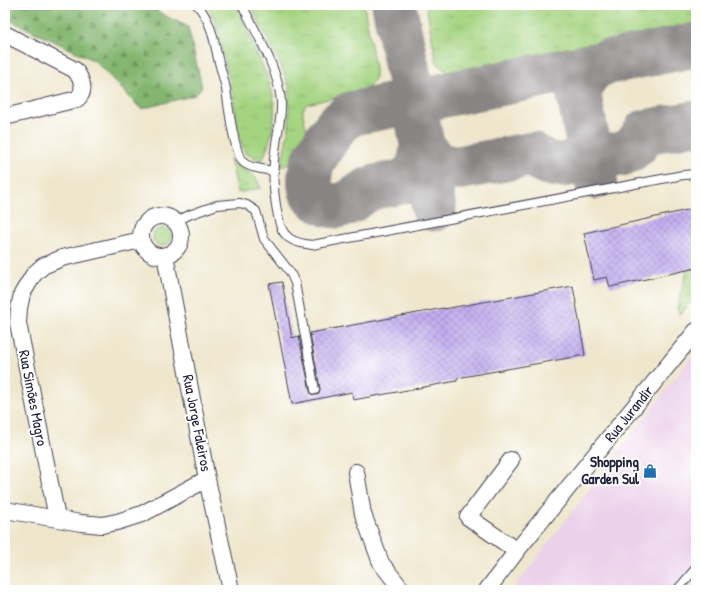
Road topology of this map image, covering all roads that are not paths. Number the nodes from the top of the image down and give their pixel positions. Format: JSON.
{"nodes":[{"id":1,"x":197,"y":5,"type":"edge"},
{"id":2,"x":242,"y":5,"type":"edge"},
{"id":3,"x":5,"y":34,"type":"edge"},
{"id":4,"x":5,"y":117,"type":"edge"},
{"id":5,"x":274,"y":171,"type":"junction"},
{"id":6,"x":696,"y":174,"type":"edge"},
{"id":7,"x":175,"y":222,"type":"junction"},
{"id":8,"x":141,"y":240,"type":"junction"},
{"id":9,"x":165,"y":255,"type":"junction"},
{"id":10,"x":696,"y":331,"type":"edge"},
{"id":11,"x":315,"y":390,"type":"dead end"},
{"id":12,"x":511,"y":460,"type":"dead end"},
{"id":13,"x":356,"y":472,"type":"dead end"},
{"id":14,"x":207,"y":479,"type":"junction"},
{"id":15,"x":5,"y":510,"type":"edge"},
{"id":16,"x":58,"y":518,"type":"junction"},
{"id":17,"x":517,"y":551,"type":"junction"},
{"id":18,"x":696,"y":569,"type":"edge"},
{"id":19,"x":696,"y":573,"type":"edge"},
{"id":20,"x":231,"y":590,"type":"edge"},
{"id":21,"x":402,"y":590,"type":"edge"},
{"id":22,"x":487,"y":590,"type":"edge"},
{"id":23,"x":677,"y":590,"type":"edge"}],
"edges":[{"from":1,"to":5,"type":"lane"},
{"from":2,"to":5,"type":"lane"},
{"from":3,"to":4,"type":"street"},
{"from":5,"to":6,"type":"lane"},
{"from":7,"to":8,"type":"street"},
{"from":7,"to":9,"type":"street"},
{"from":7,"to":11,"type":"lane"},
{"from":8,"to":9,"type":"street"},
{"from":8,"to":16,"type":"street","name":"Rua Simões Magro"},
{"from":9,"to":14,"type":"street","name":"Rua Jorge Faleiros"},
{"from":10,"to":17,"type":"street","name":"Rua Jurandir"},
{"from":12,"to":17,"type":"street"},
{"from":13,"to":21,"type":"street"},
{"from":14,"to":16,"type":"street"},
{"from":14,"to":20,"type":"street","name":"Rua Jorge Faleiros"},
{"from":15,"to":16,"type":"street"},
{"from":17,"to":22,"type":"street","name":"Rua Jurandir"},
{"from":18,"to":19,"type":"lane"},
{"from":18,"to":23,"type":"lane"}]}
